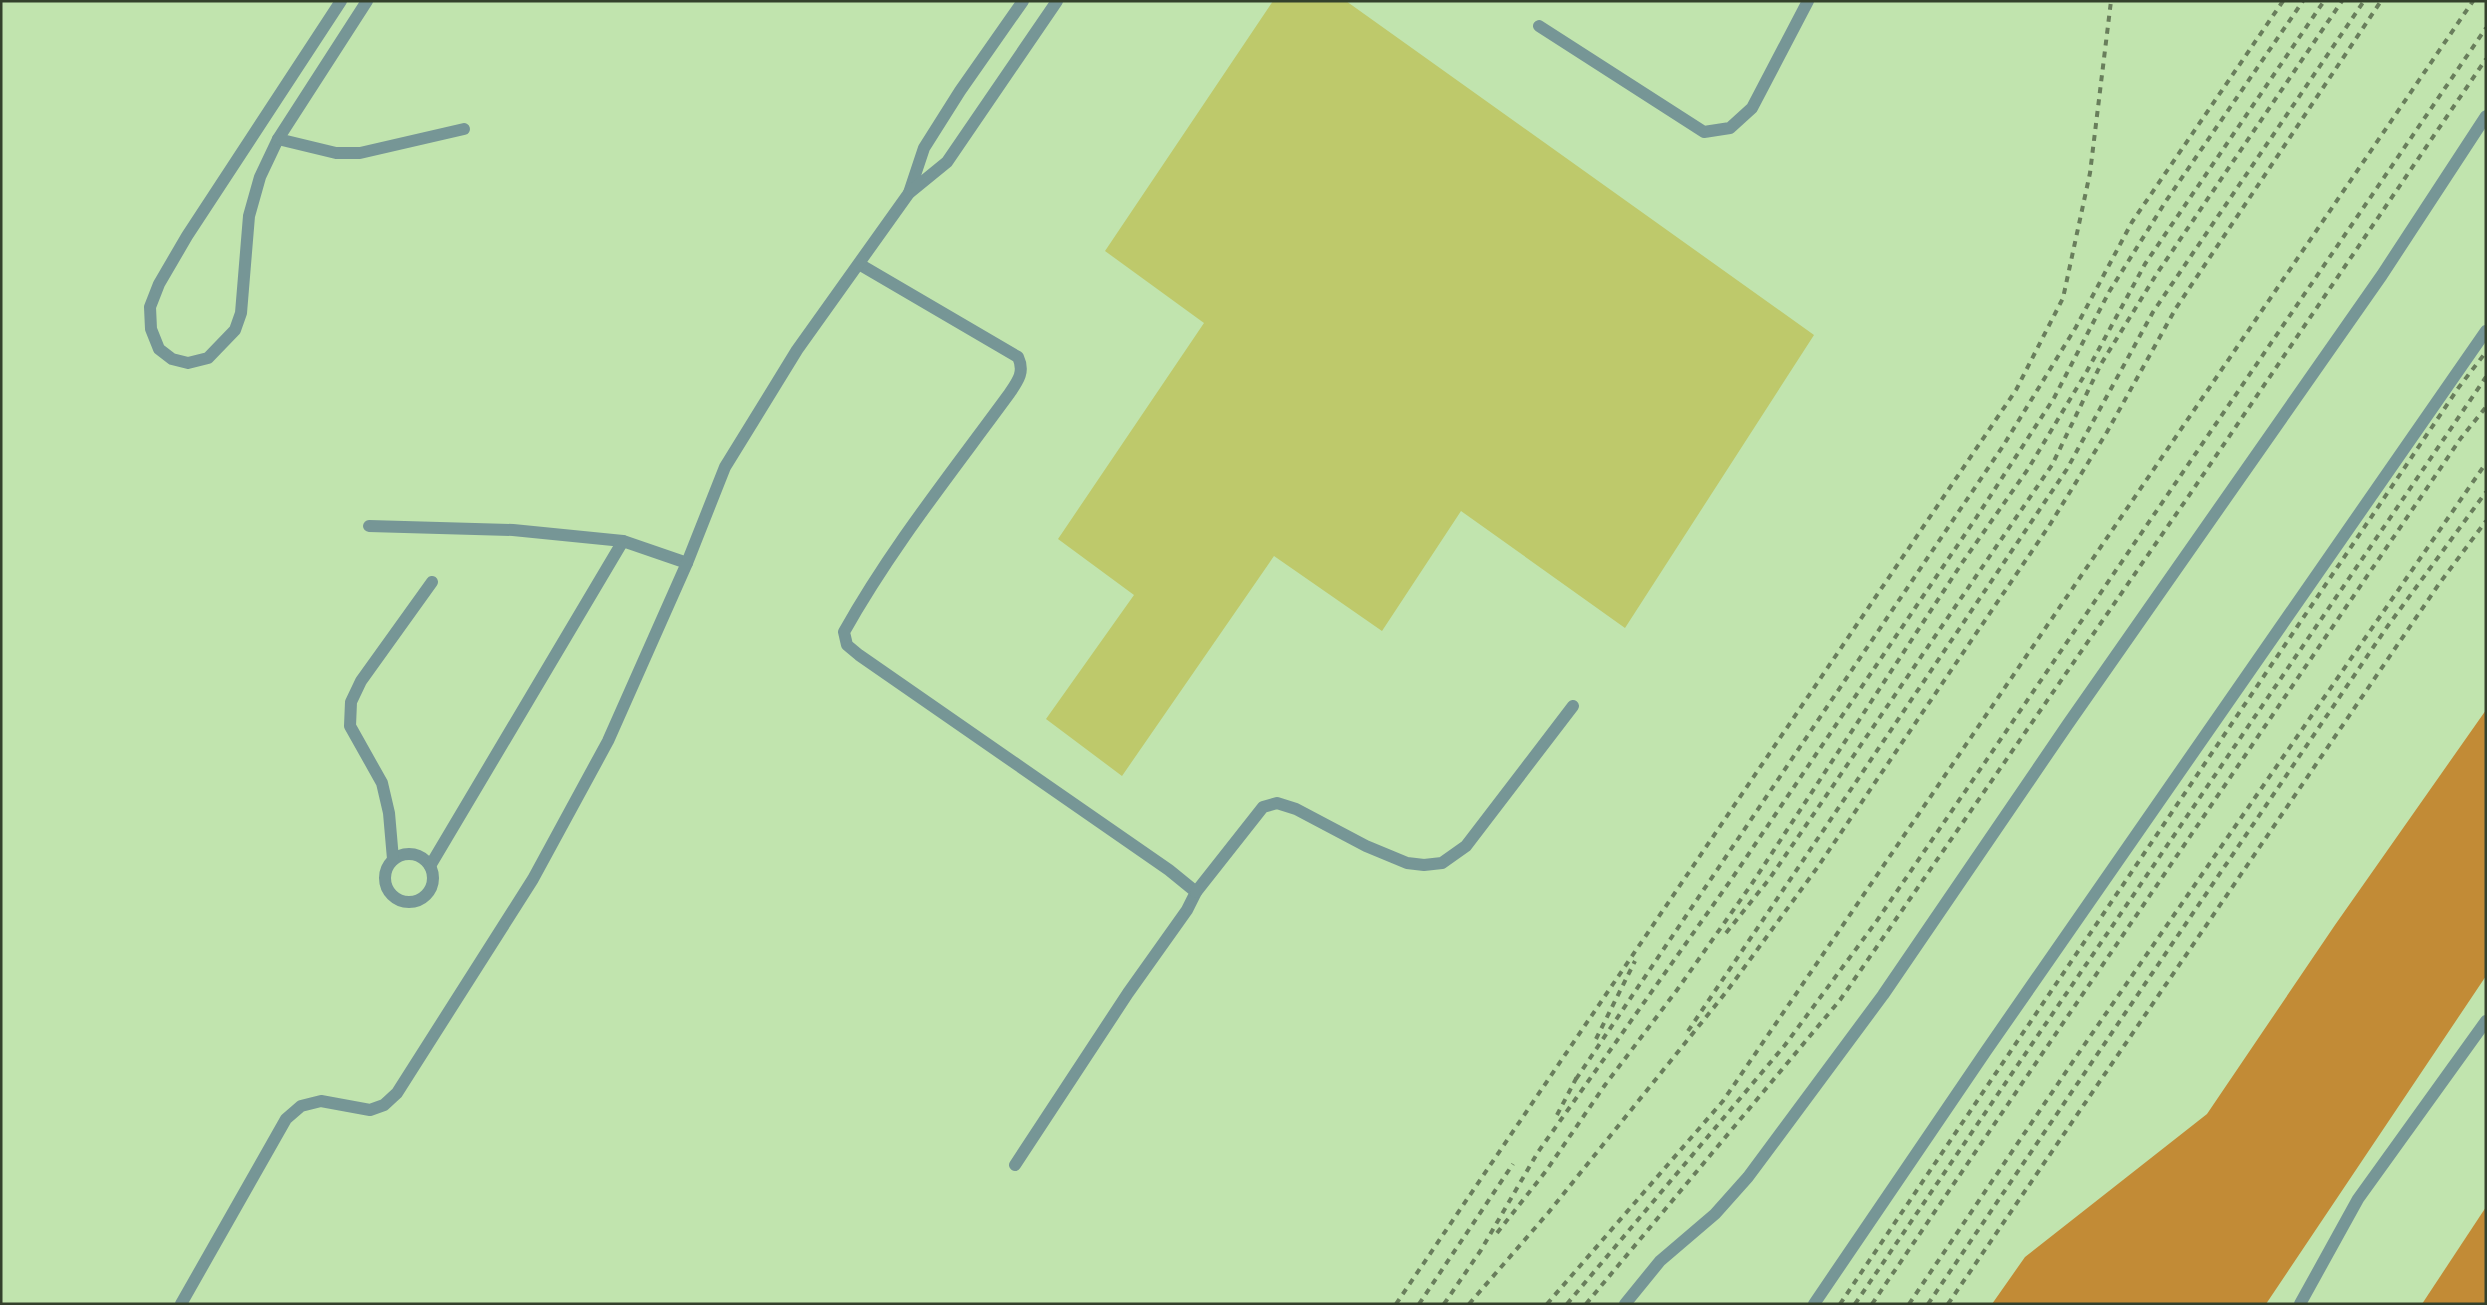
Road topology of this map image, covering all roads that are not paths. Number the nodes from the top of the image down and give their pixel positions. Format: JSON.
{"nodes":[{"id":1,"x":341,"y":1,"type":"edge"},
{"id":2,"x":367,"y":1,"type":"edge"},
{"id":3,"x":1023,"y":1,"type":"edge"},
{"id":4,"x":1058,"y":1,"type":"edge"},
{"id":5,"x":1808,"y":1,"type":"edge"},
{"id":6,"x":1539,"y":26,"type":"dead end"},
{"id":7,"x":2486,"y":116,"type":"edge"},
{"id":8,"x":464,"y":129,"type":"dead end"},
{"id":9,"x":278,"y":139,"type":"junction"},
{"id":10,"x":910,"y":193,"type":"junction"},
{"id":11,"x":859,"y":264,"type":"junction"},
{"id":12,"x":2486,"y":331,"type":"edge"},
{"id":13,"x":368,"y":526,"type":"dead end"},
{"id":14,"x":623,"y":541,"type":"junction"},
{"id":15,"x":687,"y":563,"type":"junction"},
{"id":16,"x":432,"y":582,"type":"dead end"},
{"id":17,"x":1573,"y":706,"type":"dead end"},
{"id":18,"x":393,"y":860,"type":"junction"},
{"id":19,"x":430,"y":866,"type":"junction"},
{"id":20,"x":1196,"y":892,"type":"junction"},
{"id":21,"x":2486,"y":1021,"type":"edge"},
{"id":22,"x":1015,"y":1165,"type":"dead end"},
{"id":23,"x":181,"y":1304,"type":"edge"},
{"id":24,"x":1625,"y":1304,"type":"edge"},
{"id":25,"x":1814,"y":1304,"type":"edge"},
{"id":26,"x":2300,"y":1304,"type":"edge"}],
"edges":[{"from":1,"to":9,"type":"lane"},
{"from":2,"to":9,"type":"lane"},
{"from":3,"to":10,"type":"lane"},
{"from":4,"to":10,"type":"lane"},
{"from":5,"to":6,"type":"lane"},
{"from":7,"to":24,"type":"lane"},
{"from":8,"to":9,"type":"lane"},
{"from":10,"to":11,"type":"lane"},
{"from":11,"to":15,"type":"lane"},
{"from":11,"to":20,"type":"lane"},
{"from":12,"to":25,"type":"lane"},
{"from":13,"to":14,"type":"lane"},
{"from":14,"to":15,"type":"lane"},
{"from":14,"to":19,"type":"lane"},
{"from":15,"to":23,"type":"lane"},
{"from":16,"to":18,"type":"lane"},
{"from":17,"to":20,"type":"lane"},
{"from":18,"to":19,"type":"lane"},
{"from":18,"to":19,"type":"lane"},
{"from":20,"to":22,"type":"lane"},
{"from":21,"to":26,"type":"lane"}]}
